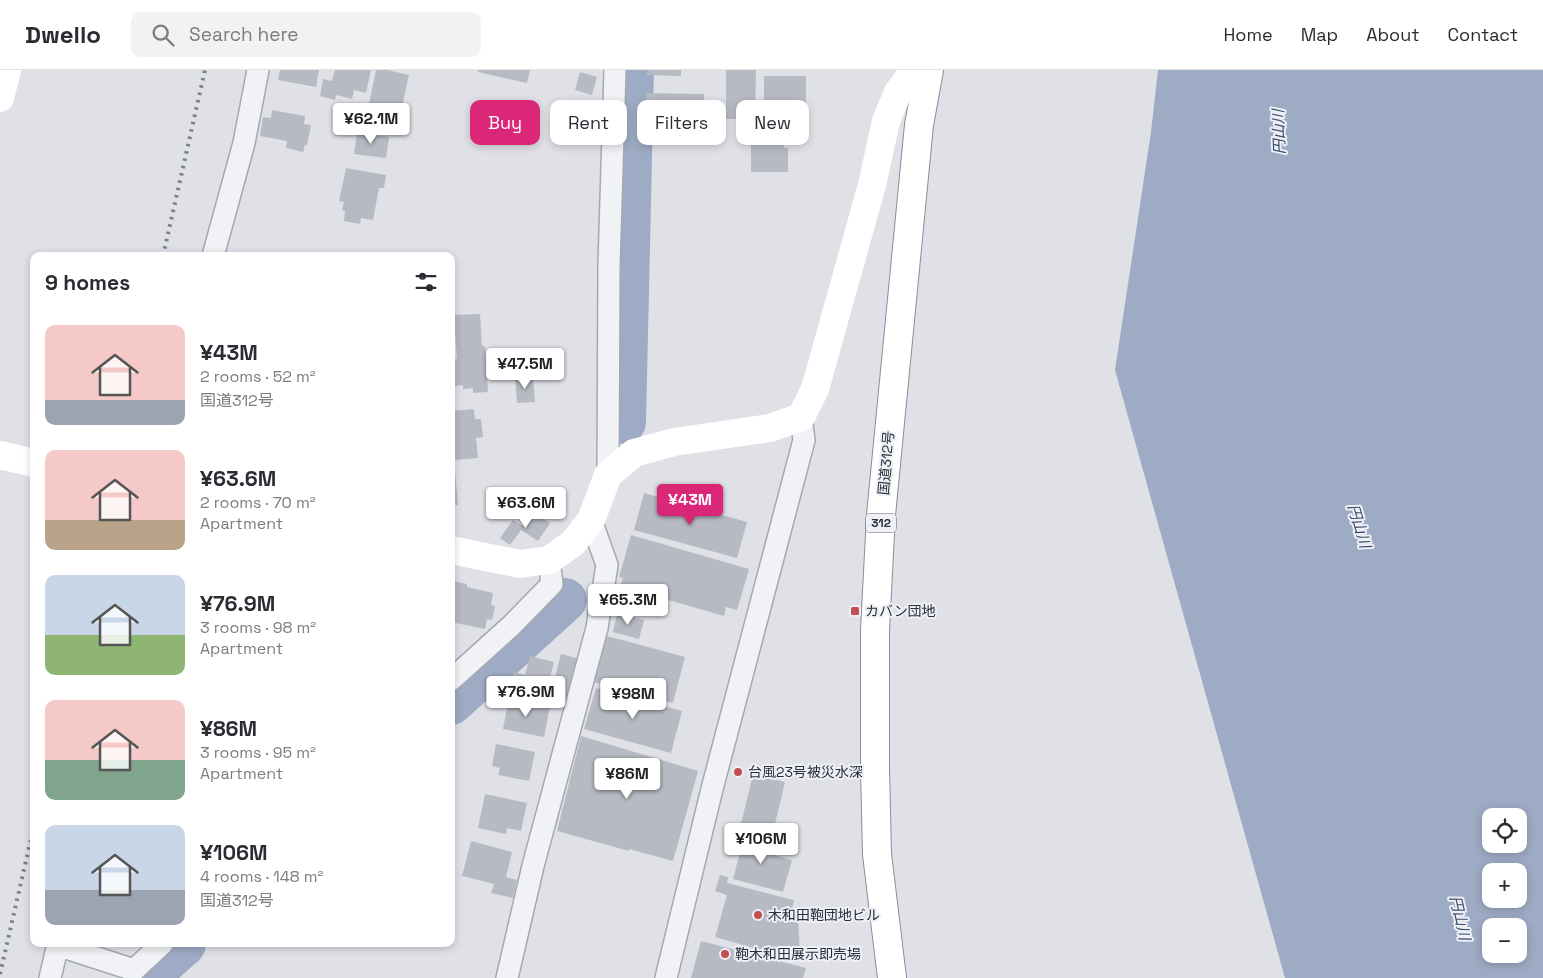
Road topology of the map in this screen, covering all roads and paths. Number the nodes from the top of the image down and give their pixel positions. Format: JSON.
{"nodes":[{"id":1,"x":7,"y":70,"type":"edge"},
{"id":2,"x":258,"y":70,"type":"edge"},
{"id":3,"x":615,"y":70,"type":"edge"},
{"id":4,"x":927,"y":70,"type":"edge"},
{"id":5,"x":0,"y":98,"type":"edge"},
{"id":6,"x":214,"y":252,"type":"edge"},
{"id":7,"x":801,"y":417,"type":"junction"},
{"id":8,"x":0,"y":455,"type":"edge"},
{"id":9,"x":30,"y":462,"type":"edge"},
{"id":10,"x":608,"y":475,"type":"junction"},
{"id":11,"x":591,"y":520,"type":"junction"},
{"id":12,"x":455,"y":551,"type":"edge"},
{"id":13,"x":549,"y":560,"type":"junction"},
{"id":14,"x":455,"y":676,"type":"edge"},
{"id":15,"x":57,"y":947,"type":"edge"},
{"id":16,"x":65,"y":947,"type":"edge"},
{"id":17,"x":159,"y":947,"type":"edge"},
{"id":18,"x":130,"y":974,"type":"edge"},
{"id":19,"x":50,"y":978,"type":"edge"},
{"id":20,"x":507,"y":978,"type":"edge"},
{"id":21,"x":666,"y":978,"type":"edge"},
{"id":22,"x":892,"y":978,"type":"edge"}],
"edges":[{"from":1,"to":5,"type":"main road"},
{"from":2,"to":6,"type":"street"},
{"from":3,"to":10,"type":"street"},
{"from":4,"to":7,"type":"main road"},
{"from":4,"to":22,"type":"main road","name":"国道312号","number":"312"},
{"from":7,"to":10,"type":"main road"},
{"from":7,"to":21,"type":"street"},
{"from":8,"to":9,"type":"main road"},
{"from":10,"to":11,"type":"main road"},
{"from":11,"to":13,"type":"main road"},
{"from":11,"to":20,"type":"street"},
{"from":12,"to":13,"type":"main road"},
{"from":13,"to":14,"type":"street"},
{"from":15,"to":19,"type":"street"},
{"from":16,"to":18,"type":"street"},
{"from":17,"to":18,"type":"street"}]}
